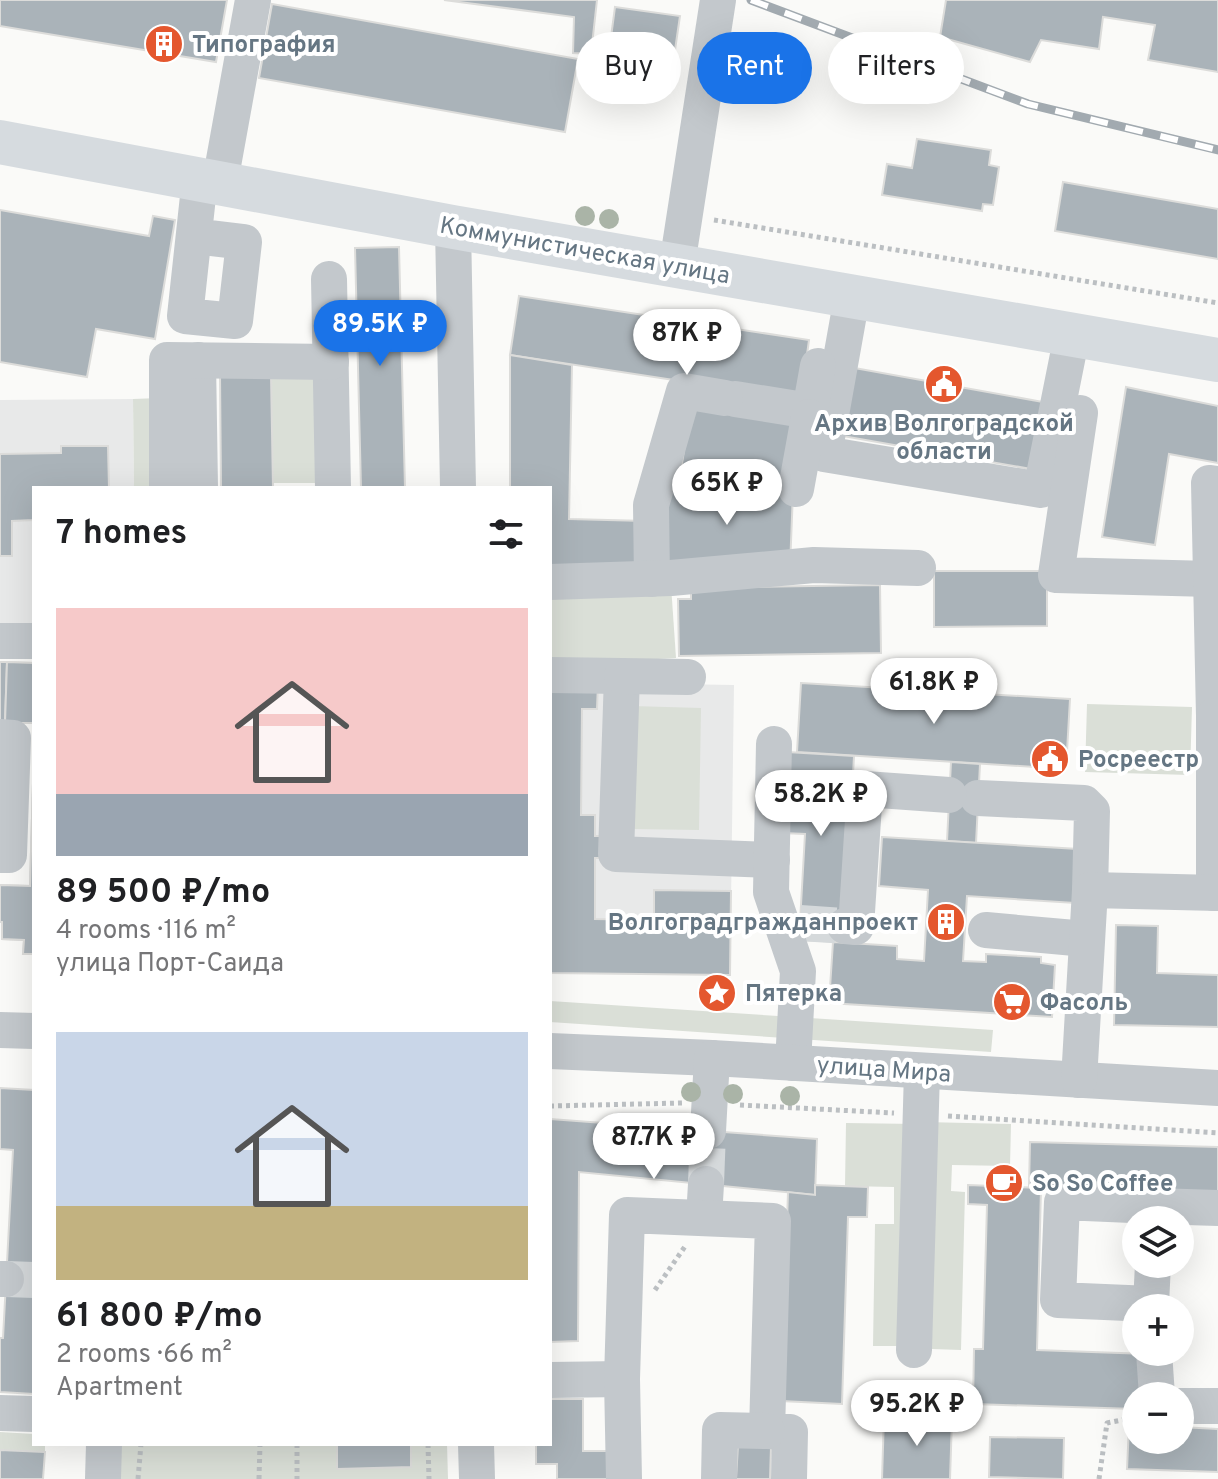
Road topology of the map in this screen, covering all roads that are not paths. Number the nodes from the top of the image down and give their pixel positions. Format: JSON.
{"nodes":[{"id":1,"x":253,"y":0,"type":"edge"},
{"id":2,"x":718,"y":0,"type":"edge"},
{"id":3,"x":0,"y":142,"type":"edge"},
{"id":4,"x":210,"y":180,"type":"junction"},
{"id":5,"x":453,"y":227,"type":"junction"},
{"id":6,"x":194,"y":236,"type":"dead end"},
{"id":7,"x":677,"y":265,"type":"junction"},
{"id":8,"x":329,"y":279,"type":"dead end"},
{"id":9,"x":842,"y":295,"type":"junction"},
{"id":10,"x":1072,"y":335,"type":"junction"},
{"id":11,"x":198,"y":360,"type":"junction"},
{"id":12,"x":1218,"y":360,"type":"edge"},
{"id":13,"x":331,"y":362,"type":"junction"},
{"id":14,"x":1081,"y":408,"type":"dead end"},
{"id":15,"x":810,"y":411,"type":"junction"},
{"id":16,"x":1218,"y":484,"type":"edge"},
{"id":17,"x":167,"y":486,"type":"edge"},
{"id":18,"x":200,"y":486,"type":"edge"},
{"id":19,"x":333,"y":486,"type":"edge"},
{"id":20,"x":458,"y":486,"type":"edge"},
{"id":21,"x":796,"y":489,"type":"dead end"},
{"id":22,"x":918,"y":568,"type":"dead end"},
{"id":23,"x":652,"y":579,"type":"junction"},
{"id":24,"x":1211,"y":579,"type":"junction"},
{"id":25,"x":552,"y":582,"type":"edge"},
{"id":26,"x":0,"y":641,"type":"edge"},
{"id":27,"x":32,"y":641,"type":"edge"},
{"id":28,"x":552,"y":675,"type":"edge"},
{"id":29,"x":622,"y":676,"type":"junction"},
{"id":30,"x":688,"y":677,"type":"dead end"},
{"id":31,"x":1216,"y":716,"type":"edge"},
{"id":32,"x":0,"y":737,"type":"edge"},
{"id":33,"x":774,"y":744,"type":"dead end"},
{"id":34,"x":0,"y":855,"type":"edge"},
{"id":35,"x":772,"y":860,"type":"junction"},
{"id":36,"x":1090,"y":890,"type":"junction"},
{"id":37,"x":1216,"y":893,"type":"edge"},
{"id":38,"x":845,"y":926,"type":"dead end"},
{"id":39,"x":986,"y":930,"type":"dead end"},
{"id":40,"x":1086,"y":939,"type":"junction"},
{"id":41,"x":0,"y":1030,"type":"edge"},
{"id":42,"x":32,"y":1031,"type":"edge"},
{"id":43,"x":552,"y":1051,"type":"edge"},
{"id":44,"x":712,"y":1058,"type":"junction"},
{"id":45,"x":793,"y":1063,"type":"junction"},
{"id":46,"x":922,"y":1071,"type":"junction"},
{"id":47,"x":1079,"y":1080,"type":"junction"},
{"id":48,"x":1218,"y":1088,"type":"edge"},
{"id":49,"x":709,"y":1117,"type":"tunnel mouth"},
{"id":50,"x":1218,"y":1208,"type":"edge"},
{"id":51,"x":1122,"y":1209,"type":"edge"},
{"id":52,"x":1194,"y":1210,"type":"edge"},
{"id":53,"x":1122,"y":1304,"type":"edge"},
{"id":54,"x":914,"y":1350,"type":"dead end"},
{"id":55,"x":622,"y":1379,"type":"junction"},
{"id":56,"x":552,"y":1380,"type":"edge"},
{"id":57,"x":1194,"y":1406,"type":"edge"},
{"id":58,"x":1218,"y":1406,"type":"edge"},
{"id":59,"x":0,"y":1413,"type":"edge"},
{"id":60,"x":32,"y":1414,"type":"edge"},
{"id":61,"x":767,"y":1431,"type":"junction"},
{"id":62,"x":104,"y":1446,"type":"edge"},
{"id":63,"x":476,"y":1446,"type":"edge"},
{"id":64,"x":103,"y":1479,"type":"edge"},
{"id":65,"x":477,"y":1479,"type":"edge"},
{"id":66,"x":624,"y":1479,"type":"edge"},
{"id":67,"x":719,"y":1479,"type":"edge"},
{"id":68,"x":789,"y":1479,"type":"edge"}],
"edges":[{"from":1,"to":4,"type":"street"},
{"from":2,"to":7,"type":"street"},
{"from":3,"to":4,"type":"main road","name":"Коммунистическая улица"},
{"from":4,"to":5,"type":"main road","name":"Коммунистическая улица"},
{"from":4,"to":6,"type":"street"},
{"from":5,"to":7,"type":"main road","name":"Коммунистическая улица"},
{"from":5,"to":20,"type":"street"},
{"from":7,"to":9,"type":"main road","name":"Коммунистическая улица"},
{"from":8,"to":13,"type":"street"},
{"from":9,"to":10,"type":"main road","name":"Коммунистическая улица"},
{"from":9,"to":10,"type":"street"},
{"from":9,"to":15,"type":"street"},
{"from":10,"to":12,"type":"main road","name":"Коммунистическая улица"},
{"from":11,"to":13,"type":"street"},
{"from":11,"to":17,"type":"street"},
{"from":11,"to":18,"type":"street"},
{"from":13,"to":19,"type":"street"},
{"from":14,"to":24,"type":"street"},
{"from":15,"to":21,"type":"street"},
{"from":15,"to":23,"type":"street"},
{"from":16,"to":24,"type":"street"},
{"from":22,"to":23,"type":"street"},
{"from":23,"to":25,"type":"street"},
{"from":24,"to":31,"type":"street"},
{"from":26,"to":27,"type":"street"},
{"from":28,"to":29,"type":"street"},
{"from":29,"to":30,"type":"street"},
{"from":29,"to":35,"type":"street"},
{"from":31,"to":37,"type":"street"},
{"from":32,"to":34,"type":"street"},
{"from":33,"to":35,"type":"street"},
{"from":35,"to":45,"type":"street"},
{"from":36,"to":37,"type":"street"},
{"from":36,"to":38,"type":"street"},
{"from":36,"to":40,"type":"street"},
{"from":39,"to":40,"type":"street"},
{"from":40,"to":47,"type":"street"},
{"from":41,"to":42,"type":"street"},
{"from":43,"to":44,"type":"street","name":"улица Мира"},
{"from":44,"to":45,"type":"street","name":"улица Мира"},
{"from":44,"to":49,"type":"street"},
{"from":45,"to":46,"type":"street","name":"улица Мира"},
{"from":46,"to":47,"type":"street","name":"улица Мира"},
{"from":46,"to":54,"type":"street"},
{"from":47,"to":48,"type":"street","name":"улица Мира"},
{"from":50,"to":52,"type":"street"},
{"from":51,"to":53,"type":"street"},
{"from":55,"to":56,"type":"street"},
{"from":55,"to":61,"type":"street"},
{"from":55,"to":66,"type":"street"},
{"from":57,"to":58,"type":"street"},
{"from":59,"to":60,"type":"street"},
{"from":61,"to":67,"type":"street"},
{"from":61,"to":68,"type":"street"},
{"from":62,"to":64,"type":"street"},
{"from":63,"to":65,"type":"street"}]}
